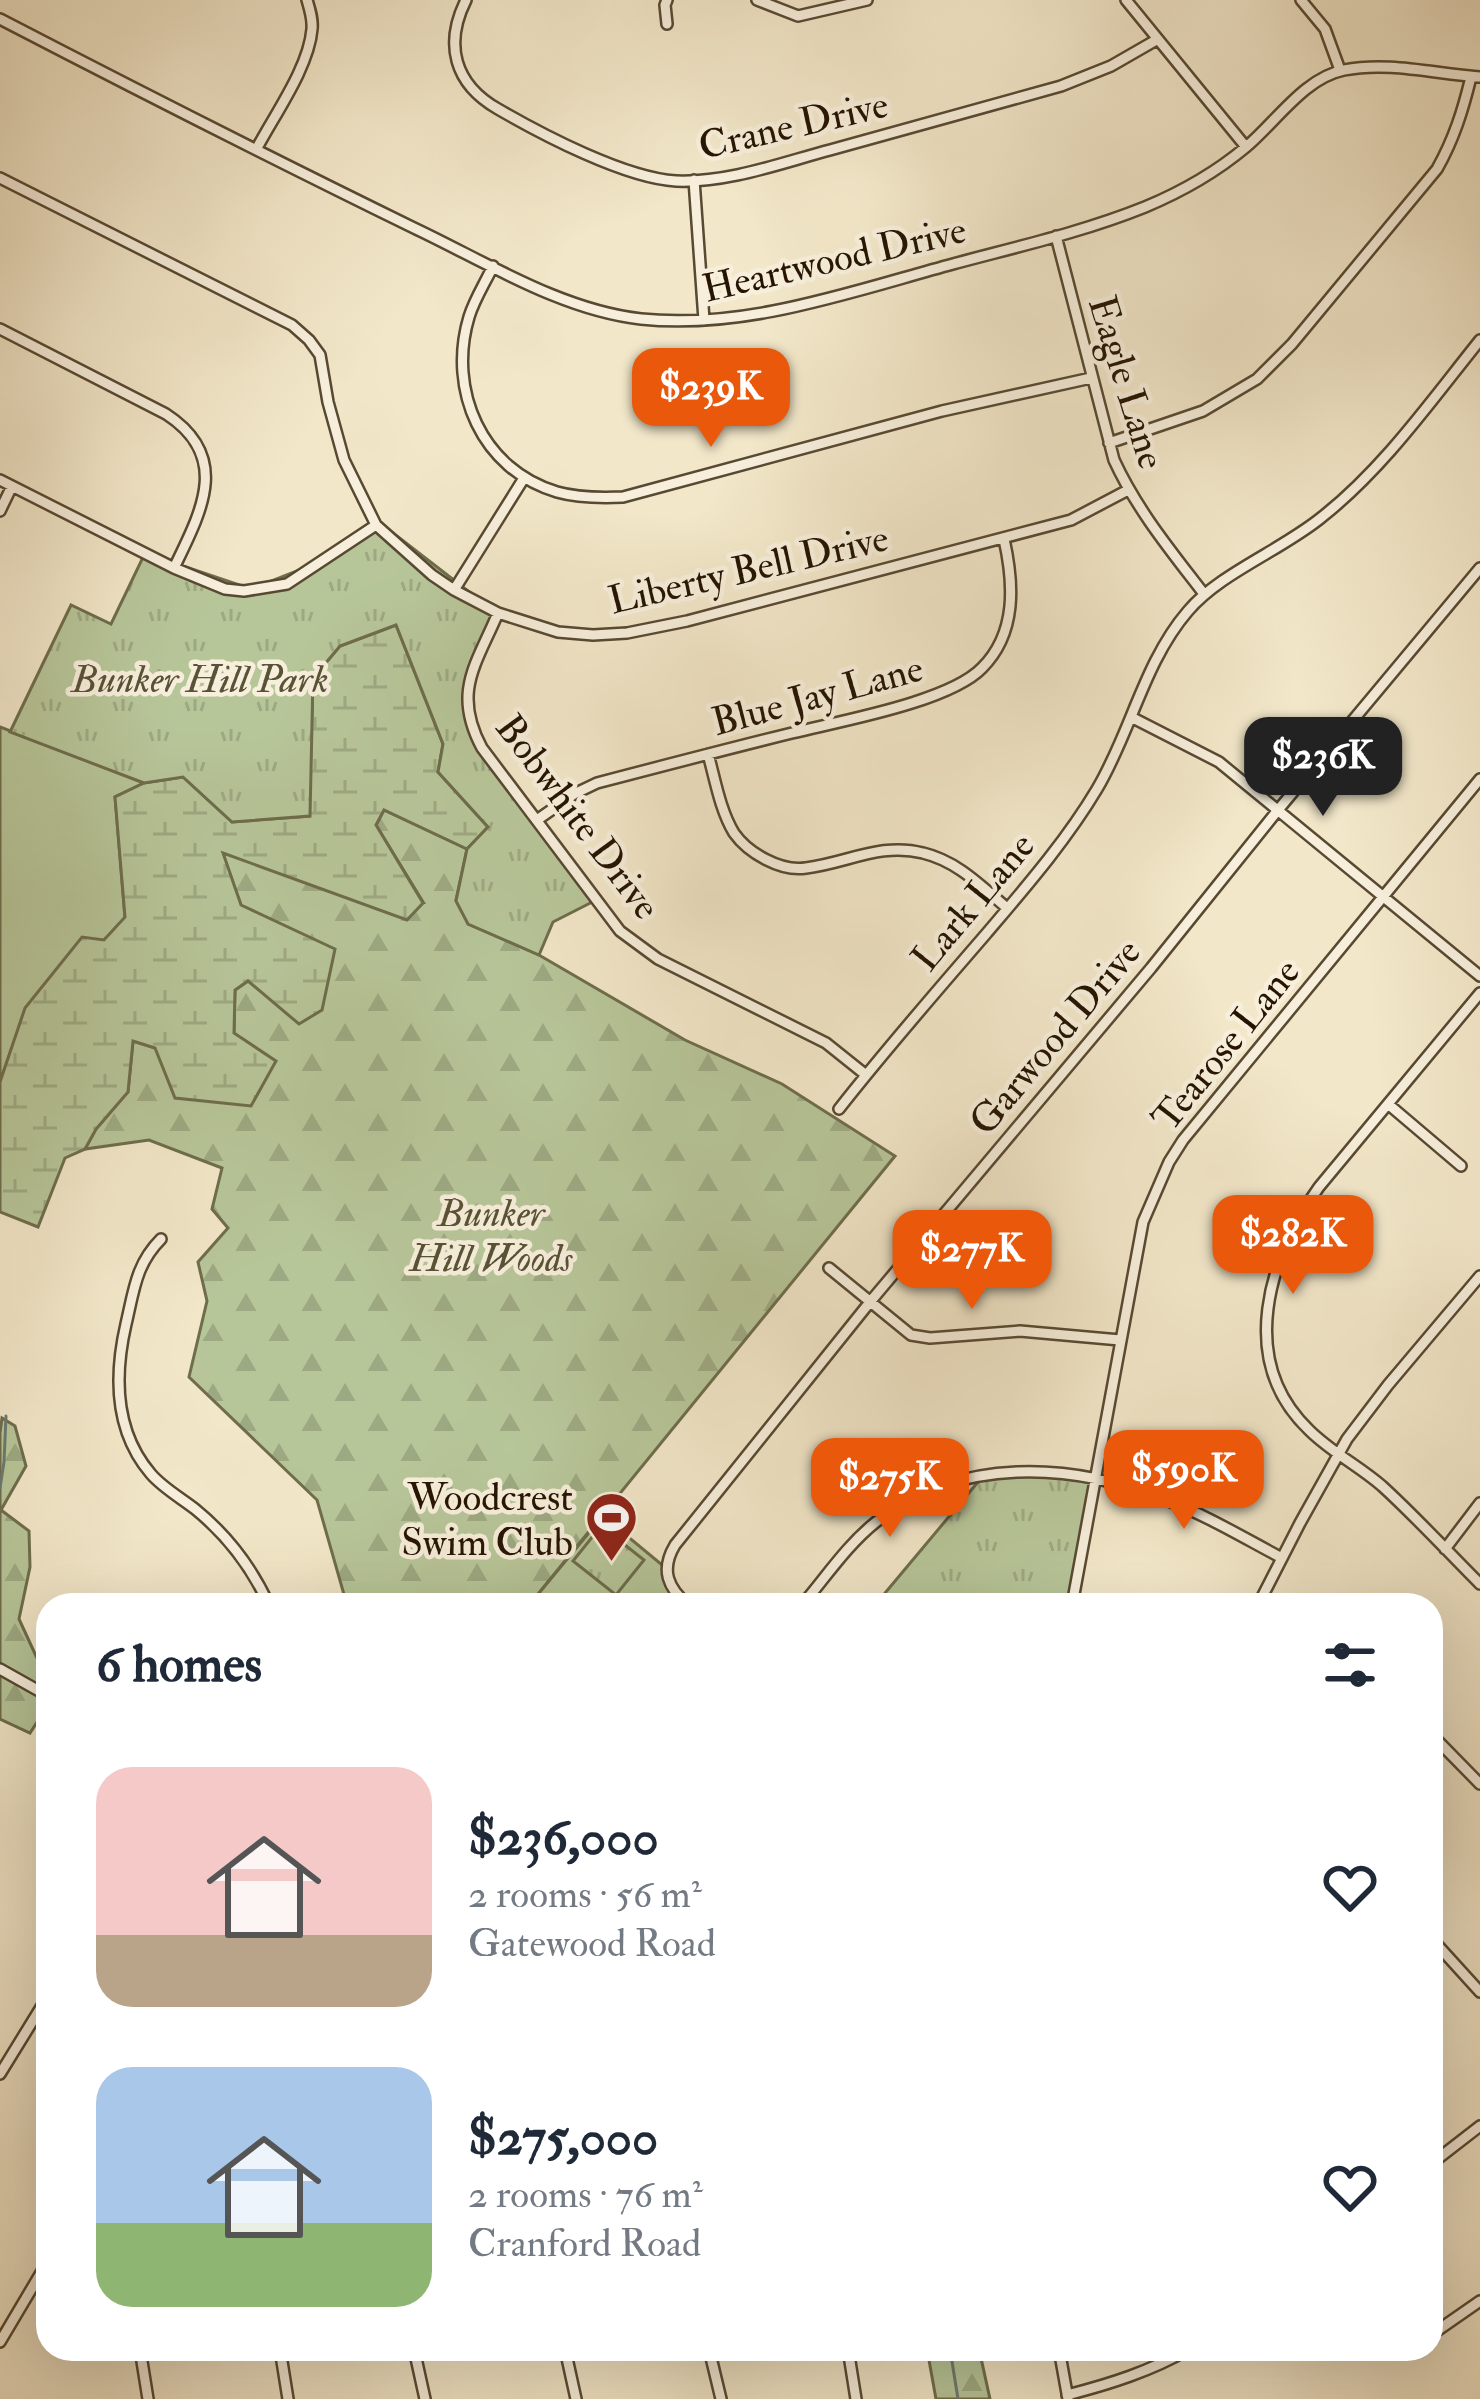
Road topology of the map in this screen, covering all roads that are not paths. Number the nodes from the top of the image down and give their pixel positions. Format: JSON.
{"nodes":[{"id":1,"x":307,"y":0,"type":"edge"},
{"id":2,"x":466,"y":0,"type":"edge"},
{"id":3,"x":668,"y":0,"type":"edge"},
{"id":4,"x":758,"y":0,"type":"edge"},
{"id":5,"x":867,"y":0,"type":"edge"},
{"id":6,"x":1126,"y":0,"type":"edge"},
{"id":7,"x":1300,"y":0,"type":"edge"},
{"id":8,"x":3,"y":20,"type":"edge"},
{"id":9,"x":667,"y":24,"type":"dead end"},
{"id":10,"x":0,"y":33,"type":"edge"},
{"id":11,"x":1158,"y":39,"type":"junction"},
{"id":12,"x":1340,"y":70,"type":"junction"},
{"id":13,"x":1476,"y":77,"type":"edge"},
{"id":14,"x":1246,"y":147,"type":"junction"},
{"id":15,"x":257,"y":148,"type":"junction"},
{"id":16,"x":0,"y":178,"type":"edge"},
{"id":17,"x":694,"y":180,"type":"junction"},
{"id":18,"x":1056,"y":236,"type":"junction"},
{"id":19,"x":493,"y":266,"type":"junction"},
{"id":20,"x":704,"y":320,"type":"junction"},
{"id":21,"x":0,"y":329,"type":"edge"},
{"id":22,"x":1480,"y":340,"type":"edge"},
{"id":23,"x":1091,"y":378,"type":"junction"},
{"id":24,"x":1109,"y":443,"type":"junction"},
{"id":25,"x":524,"y":478,"type":"junction"},
{"id":26,"x":0,"y":480,"type":"edge"},
{"id":27,"x":11,"y":486,"type":"junction"},
{"id":28,"x":1128,"y":490,"type":"junction"},
{"id":29,"x":0,"y":511,"type":"edge"},
{"id":30,"x":376,"y":525,"type":"junction"},
{"id":31,"x":1004,"y":539,"type":"junction"},
{"id":32,"x":174,"y":568,"type":"junction"},
{"id":33,"x":1480,"y":568,"type":"edge"},
{"id":34,"x":454,"y":590,"type":"junction"},
{"id":35,"x":1204,"y":594,"type":"junction"},
{"id":36,"x":498,"y":613,"type":"junction"},
{"id":37,"x":1131,"y":718,"type":"junction"},
{"id":38,"x":708,"y":754,"type":"junction"},
{"id":39,"x":1480,"y":779,"type":"edge"},
{"id":40,"x":1278,"y":810,"type":"junction"},
{"id":41,"x":537,"y":820,"type":"junction"},
{"id":42,"x":1382,"y":897,"type":"junction"},
{"id":43,"x":1007,"y":908,"type":"junction"},
{"id":44,"x":1480,"y":976,"type":"edge"},
{"id":45,"x":1480,"y":993,"type":"edge"},
{"id":46,"x":866,"y":1075,"type":"junction"},
{"id":47,"x":1388,"y":1105,"type":"junction"},
{"id":48,"x":839,"y":1109,"type":"dead end"},
{"id":49,"x":1461,"y":1166,"type":"dead end"},
{"id":50,"x":161,"y":1239,"type":"dead end"},
{"id":51,"x":829,"y":1268,"type":"dead end"},
{"id":52,"x":1480,"y":1276,"type":"edge"},
{"id":53,"x":871,"y":1302,"type":"junction"},
{"id":54,"x":1120,"y":1340,"type":"junction"},
{"id":55,"x":1338,"y":1456,"type":"junction"},
{"id":56,"x":1096,"y":1478,"type":"junction"},
{"id":57,"x":1480,"y":1503,"type":"edge"},
{"id":58,"x":1445,"y":1549,"type":"junction"},
{"id":59,"x":1282,"y":1558,"type":"junction"},
{"id":60,"x":1480,"y":1584,"type":"edge"},
{"id":61,"x":264,"y":1593,"type":"edge"},
{"id":62,"x":675,"y":1593,"type":"edge"},
{"id":63,"x":812,"y":1593,"type":"edge"},
{"id":64,"x":1074,"y":1593,"type":"edge"},
{"id":65,"x":1264,"y":1593,"type":"edge"},
{"id":66,"x":0,"y":1669,"type":"edge"},
{"id":67,"x":36,"y":1689,"type":"edge"},
{"id":68,"x":1443,"y":1746,"type":"edge"},
{"id":69,"x":1480,"y":1784,"type":"edge"},
{"id":70,"x":1443,"y":1951,"type":"edge"},
{"id":71,"x":1480,"y":1992,"type":"edge"},
{"id":72,"x":36,"y":2016,"type":"edge"},
{"id":73,"x":0,"y":2074,"type":"edge"},
{"id":74,"x":1480,"y":2126,"type":"edge"},
{"id":75,"x":1443,"y":2155,"type":"edge"},
{"id":76,"x":36,"y":2281,"type":"edge"},
{"id":77,"x":1480,"y":2301,"type":"edge"},
{"id":78,"x":1443,"y":2327,"type":"edge"},
{"id":79,"x":0,"y":2342,"type":"edge"},
{"id":80,"x":142,"y":2361,"type":"edge"},
{"id":81,"x":282,"y":2361,"type":"edge"},
{"id":82,"x":417,"y":2361,"type":"edge"},
{"id":83,"x":568,"y":2361,"type":"edge"},
{"id":84,"x":712,"y":2361,"type":"edge"},
{"id":85,"x":850,"y":2361,"type":"edge"},
{"id":86,"x":1061,"y":2361,"type":"edge"},
{"id":87,"x":1166,"y":2361,"type":"edge"},
{"id":88,"x":1068,"y":2397,"type":"edge"},
{"id":89,"x":148,"y":2399,"type":"edge"},
{"id":90,"x":288,"y":2399,"type":"edge"},
{"id":91,"x":425,"y":2399,"type":"edge"},
{"id":92,"x":576,"y":2399,"type":"edge"},
{"id":93,"x":721,"y":2399,"type":"edge"},
{"id":94,"x":856,"y":2399,"type":"edge"}],
"edges":[{"from":1,"to":15,"type":"street"},
{"from":2,"to":17,"type":"street","name":"Crane Drive"},
{"from":3,"to":9,"type":"street"},
{"from":4,"to":5,"type":"street"},
{"from":6,"to":11,"type":"street"},
{"from":7,"to":12,"type":"street"},
{"from":8,"to":10,"type":"street"},
{"from":8,"to":15,"type":"street","name":"Heartwood Drive"},
{"from":11,"to":14,"type":"street"},
{"from":11,"to":17,"type":"street","name":"Crane Drive"},
{"from":12,"to":13,"type":"street"},
{"from":12,"to":14,"type":"street","name":"Heartwood Drive"},
{"from":13,"to":24,"type":"street"},
{"from":14,"to":18,"type":"street","name":"Heartwood Drive"},
{"from":15,"to":19,"type":"street","name":"Heartwood Drive"},
{"from":16,"to":30,"type":"street","name":"Liberty Bell Drive"},
{"from":17,"to":20,"type":"street"},
{"from":18,"to":20,"type":"street","name":"Heartwood Drive"},
{"from":18,"to":23,"type":"street","name":"Eagle Lane"},
{"from":19,"to":20,"type":"street","name":"Heartwood Drive"},
{"from":19,"to":25,"type":"street"},
{"from":21,"to":32,"type":"street"},
{"from":22,"to":35,"type":"street"},
{"from":23,"to":24,"type":"street","name":"Eagle Lane"},
{"from":23,"to":25,"type":"street"},
{"from":24,"to":28,"type":"street","name":"Eagle Lane"},
{"from":25,"to":34,"type":"street"},
{"from":26,"to":27,"type":"street"},
{"from":27,"to":29,"type":"street"},
{"from":27,"to":32,"type":"street"},
{"from":28,"to":31,"type":"street","name":"Liberty Bell Drive"},
{"from":28,"to":35,"type":"street","name":"Eagle Lane"},
{"from":30,"to":32,"type":"street"},
{"from":30,"to":34,"type":"street","name":"Liberty Bell Drive"},
{"from":31,"to":36,"type":"street","name":"Liberty Bell Drive"},
{"from":31,"to":38,"type":"street","name":"Blue Jay Lane"},
{"from":33,"to":40,"type":"street","name":"Garwood Drive"},
{"from":34,"to":36,"type":"street","name":"Liberty Bell Drive"},
{"from":35,"to":37,"type":"street","name":"Lark Lane"},
{"from":36,"to":41,"type":"street","name":"Bobwhite Drive"},
{"from":37,"to":40,"type":"street"},
{"from":37,"to":43,"type":"street","name":"Lark Lane"},
{"from":38,"to":41,"type":"street","name":"Blue Jay Lane"},
{"from":38,"to":43,"type":"street"},
{"from":39,"to":42,"type":"street","name":"Tearose Lane"},
{"from":40,"to":42,"type":"street"},
{"from":40,"to":53,"type":"street","name":"Garwood Drive"},
{"from":41,"to":46,"type":"street","name":"Bobwhite Drive"},
{"from":42,"to":44,"type":"street"},
{"from":42,"to":54,"type":"street","name":"Tearose Lane"},
{"from":43,"to":46,"type":"street","name":"Lark Lane"},
{"from":45,"to":47,"type":"street"},
{"from":46,"to":48,"type":"street","name":"Lark Lane"},
{"from":47,"to":49,"type":"street"},
{"from":47,"to":55,"type":"street"},
{"from":50,"to":61,"type":"street"},
{"from":51,"to":53,"type":"street"},
{"from":52,"to":55,"type":"street"},
{"from":53,"to":54,"type":"street"},
{"from":53,"to":62,"type":"street","name":"Garwood Drive"},
{"from":54,"to":56,"type":"street","name":"Tearose Lane"},
{"from":55,"to":58,"type":"street"},
{"from":55,"to":59,"type":"street"},
{"from":56,"to":59,"type":"street"},
{"from":56,"to":63,"type":"street"},
{"from":56,"to":64,"type":"street","name":"Tearose Lane"},
{"from":57,"to":58,"type":"street"},
{"from":58,"to":60,"type":"street"},
{"from":59,"to":65,"type":"street"},
{"from":66,"to":67,"type":"street"},
{"from":68,"to":69,"type":"street"},
{"from":70,"to":71,"type":"street"},
{"from":72,"to":73,"type":"street"},
{"from":74,"to":75,"type":"street"},
{"from":76,"to":79,"type":"street"},
{"from":77,"to":78,"type":"street"},
{"from":80,"to":89,"type":"street"},
{"from":81,"to":90,"type":"street"},
{"from":82,"to":91,"type":"street"},
{"from":83,"to":92,"type":"street"},
{"from":84,"to":93,"type":"street"},
{"from":85,"to":94,"type":"street"},
{"from":86,"to":88,"type":"street"},
{"from":87,"to":88,"type":"street"}]}
